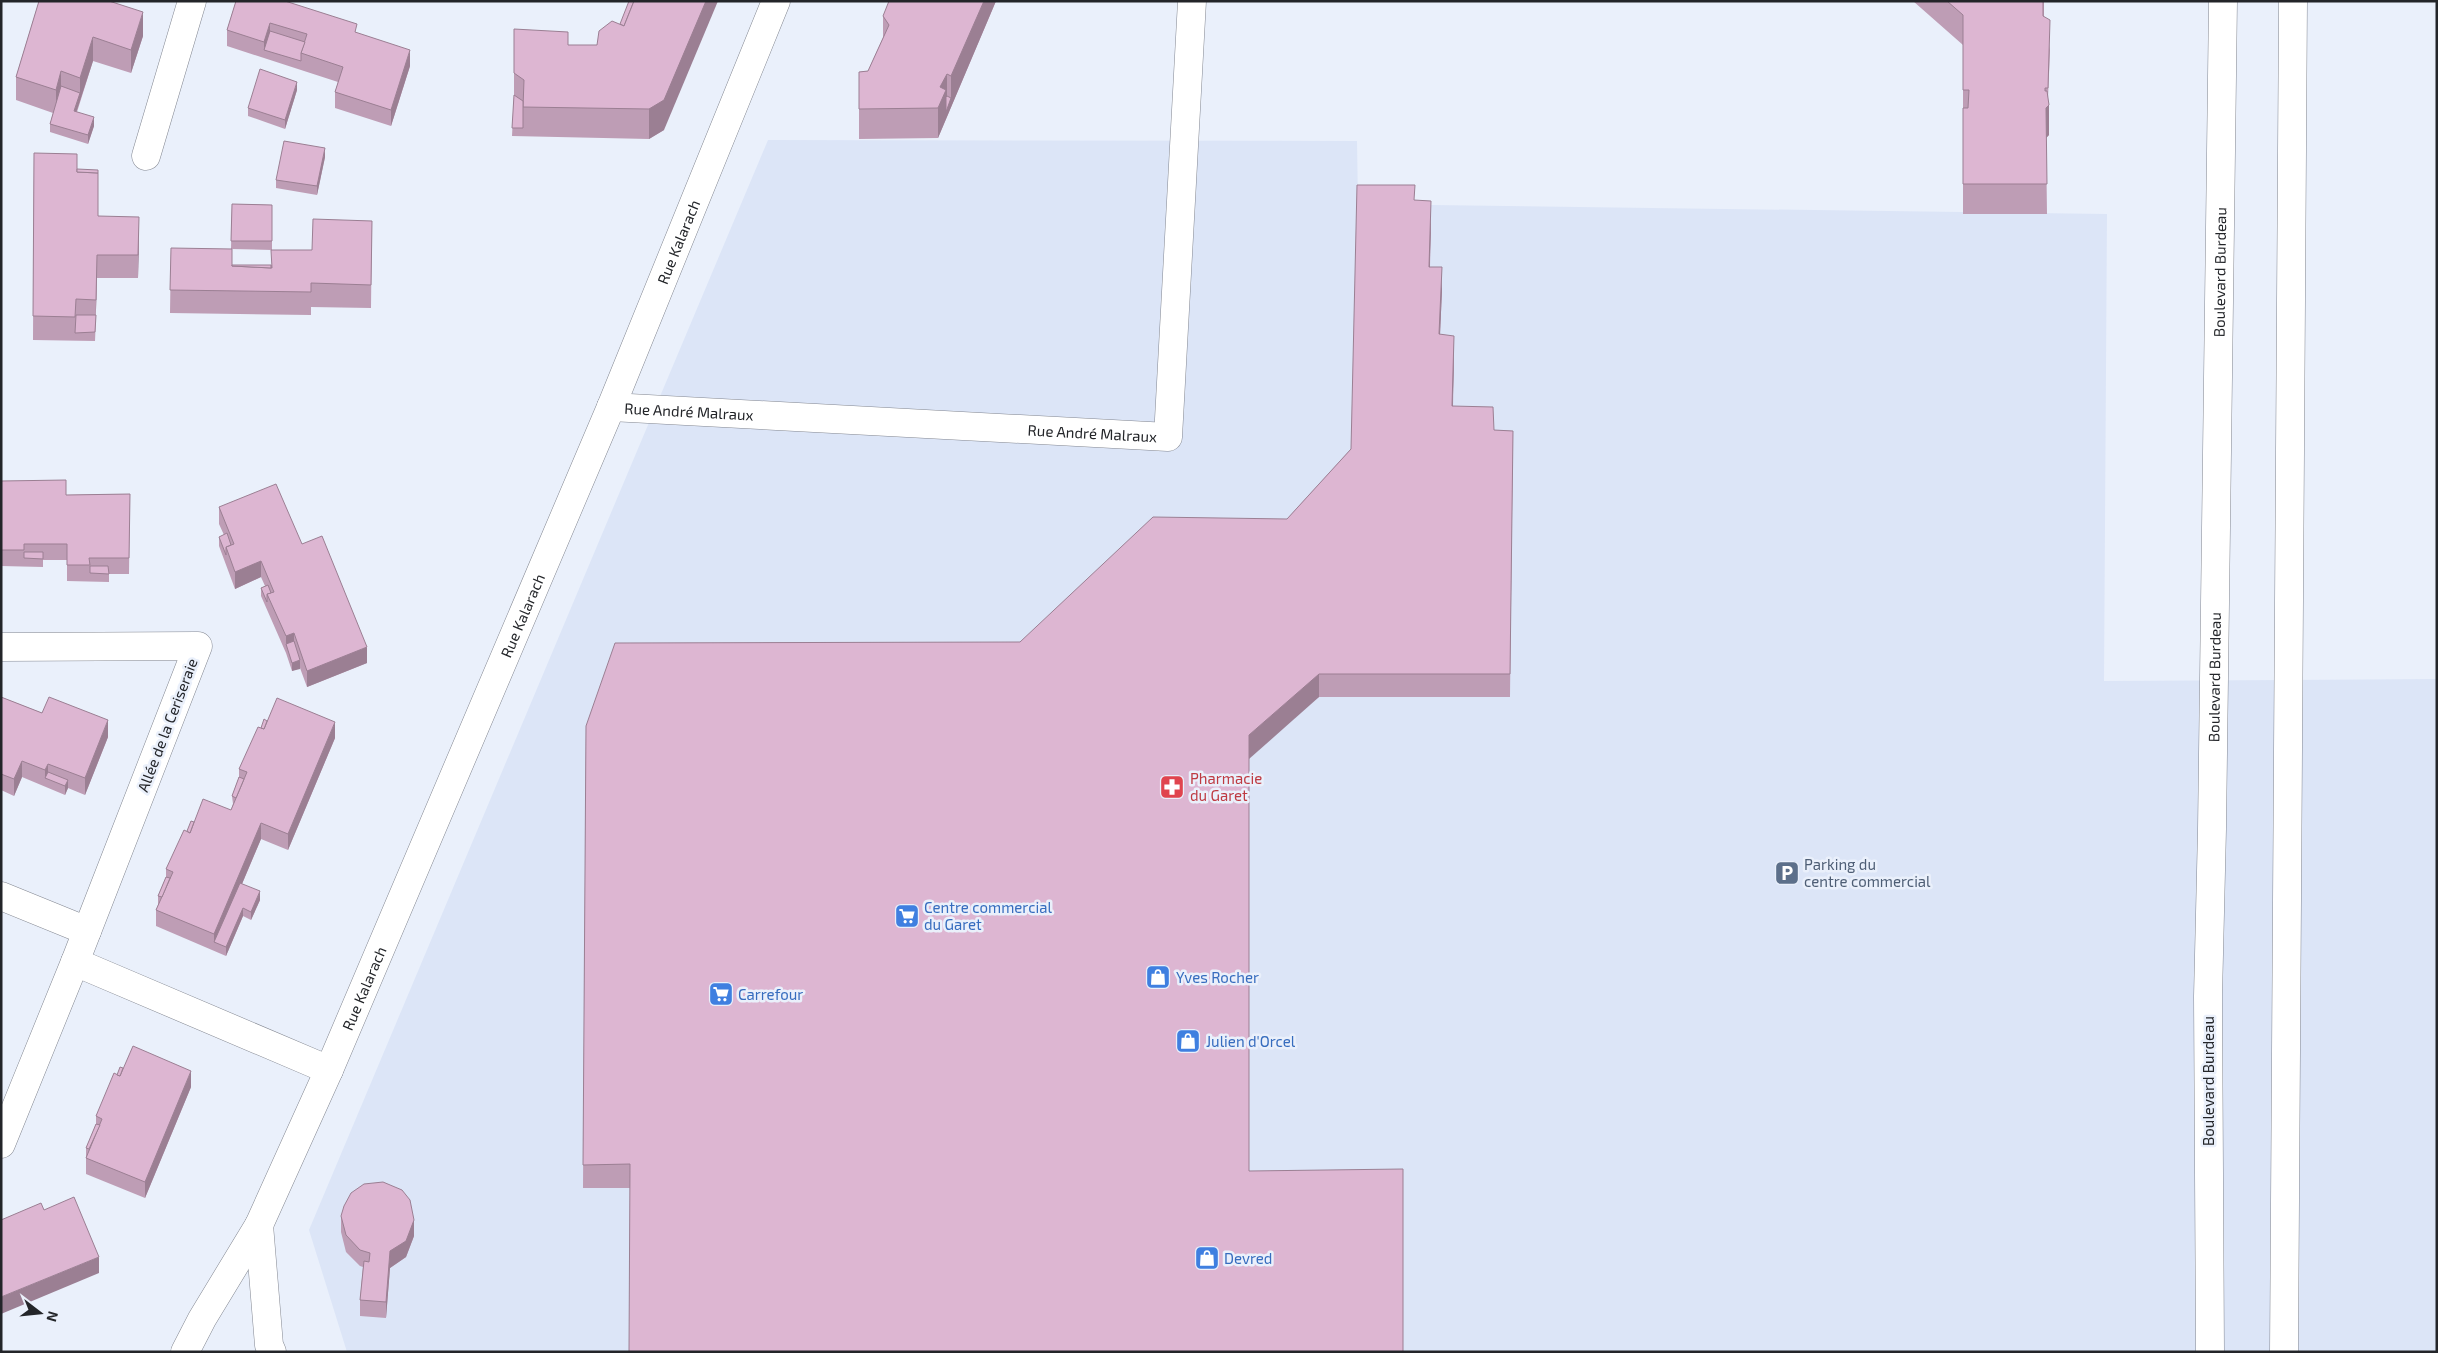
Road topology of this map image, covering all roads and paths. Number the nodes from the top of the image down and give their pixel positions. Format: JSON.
{"nodes":[{"id":1,"x":192,"y":1,"type":"edge"},
{"id":2,"x":776,"y":1,"type":"edge"},
{"id":3,"x":1192,"y":1,"type":"edge"},
{"id":4,"x":2223,"y":1,"type":"edge"},
{"id":5,"x":2292,"y":1,"type":"edge"},
{"id":6,"x":146,"y":156,"type":"dead end"},
{"id":7,"x":611,"y":407,"type":"junction"},
{"id":8,"x":1,"y":646,"type":"edge"},
{"id":9,"x":1,"y":896,"type":"edge"},
{"id":10,"x":87,"y":931,"type":"junction"},
{"id":11,"x":75,"y":962,"type":"junction"},
{"id":12,"x":329,"y":1070,"type":"junction"},
{"id":13,"x":1,"y":1144,"type":"edge"},
{"id":14,"x":259,"y":1225,"type":"junction"},
{"id":15,"x":185,"y":1352,"type":"edge"},
{"id":16,"x":272,"y":1352,"type":"edge"},
{"id":17,"x":2210,"y":1352,"type":"edge"},
{"id":18,"x":2284,"y":1352,"type":"edge"}],
"edges":[{"from":1,"to":6,"type":"street"},
{"from":2,"to":7,"type":"street","name":"Rue Kalarach"},
{"from":3,"to":7,"type":"street","name":"Rue André Malraux"},
{"from":4,"to":17,"type":"street","name":"Boulevard Burdeau"},
{"from":5,"to":18,"type":"street"},
{"from":7,"to":12,"type":"street","name":"Rue Kalarach"},
{"from":8,"to":10,"type":"street","name":"Allée de la Ceriseraie"},
{"from":9,"to":10,"type":"street"},
{"from":10,"to":11,"type":"street","name":"Allée de la Ceriseraie"},
{"from":11,"to":12,"type":"street"},
{"from":11,"to":13,"type":"street","name":"Allée de la Ceriseraie"},
{"from":12,"to":14,"type":"street","name":"Rue Kalarach"},
{"from":14,"to":15,"type":"street","name":"Rue Kalarach"},
{"from":14,"to":16,"type":"street","name":"Rue Kalarach"}]}
